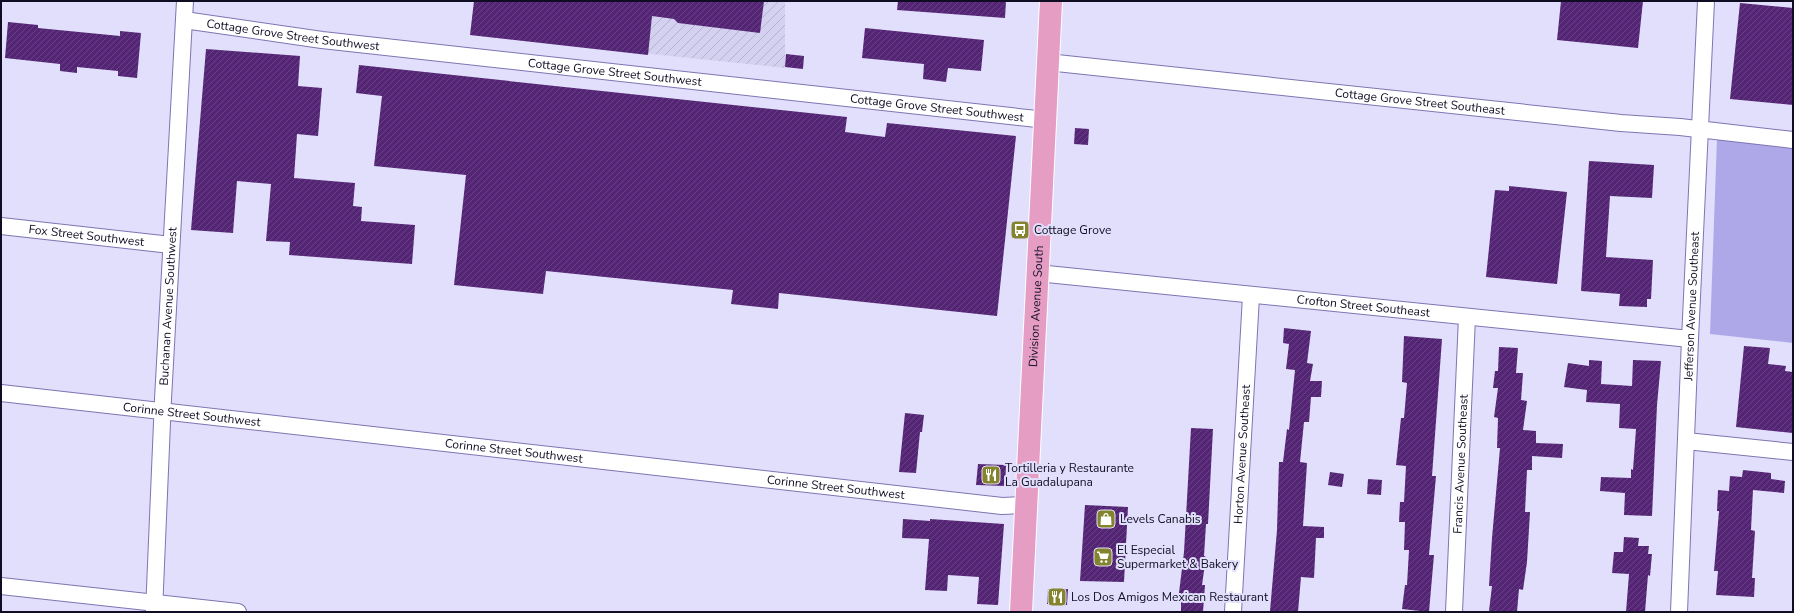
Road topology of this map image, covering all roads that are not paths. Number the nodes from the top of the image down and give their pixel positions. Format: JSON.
{"nodes":[{"id":1,"x":185,"y":1,"type":"edge"},
{"id":2,"x":1050,"y":1,"type":"edge"},
{"id":3,"x":1706,"y":1,"type":"edge"},
{"id":4,"x":184,"y":20,"type":"junction"},
{"id":5,"x":1047,"y":62,"type":"junction"},
{"id":6,"x":1046,"y":120,"type":"junction"},
{"id":7,"x":1700,"y":129,"type":"junction"},
{"id":8,"x":1793,"y":140,"type":"edge"},
{"id":9,"x":1,"y":226,"type":"edge"},
{"id":10,"x":171,"y":245,"type":"junction"},
{"id":11,"x":1037,"y":273,"type":"junction"},
{"id":12,"x":1252,"y":296,"type":"junction"},
{"id":13,"x":1467,"y":317,"type":"junction"},
{"id":14,"x":1690,"y":339,"type":"junction"},
{"id":15,"x":1,"y":393,"type":"edge"},
{"id":16,"x":162,"y":411,"type":"junction"},
{"id":17,"x":1686,"y":441,"type":"junction"},
{"id":18,"x":1793,"y":452,"type":"edge"},
{"id":19,"x":1026,"y":505,"type":"junction"},
{"id":20,"x":1,"y":586,"type":"edge"},
{"id":21,"x":154,"y":608,"type":"edge"},
{"id":22,"x":238,"y":612,"type":"edge"},
{"id":23,"x":1020,"y":612,"type":"edge"},
{"id":24,"x":1233,"y":612,"type":"edge"},
{"id":25,"x":1454,"y":612,"type":"edge"},
{"id":26,"x":1679,"y":612,"type":"edge"}],
"edges":[{"from":1,"to":4,"type":"street","name":"Buchanan Avenue Southwest"},
{"from":2,"to":5,"type":"main road","name":"Division Avenue South"},
{"from":3,"to":7,"type":"street","name":"Jefferson Avenue Southeast"},
{"from":4,"to":6,"type":"street","name":"Cottage Grove Street Southwest"},
{"from":4,"to":10,"type":"street","name":"Buchanan Avenue Southwest"},
{"from":5,"to":6,"type":"main road","name":"Division Avenue South"},
{"from":5,"to":7,"type":"street","name":"Cottage Grove Street Southeast"},
{"from":6,"to":11,"type":"main road","name":"Division Avenue South"},
{"from":7,"to":8,"type":"street","name":"Cottage Grove Street Southeast"},
{"from":7,"to":14,"type":"street","name":"Jefferson Avenue Southeast"},
{"from":9,"to":10,"type":"street","name":"Fox Street Southwest"},
{"from":10,"to":16,"type":"street","name":"Buchanan Avenue Southwest"},
{"from":11,"to":12,"type":"street","name":"Crofton Street Southeast"},
{"from":11,"to":19,"type":"main road","name":"Division Avenue South"},
{"from":12,"to":13,"type":"street","name":"Crofton Street Southeast"},
{"from":12,"to":24,"type":"street","name":"Horton Avenue Southeast"},
{"from":13,"to":14,"type":"street","name":"Crofton Street Southeast"},
{"from":13,"to":25,"type":"street","name":"Francis Avenue Southeast"},
{"from":14,"to":17,"type":"street","name":"Jefferson Avenue Southeast"},
{"from":15,"to":16,"type":"street","name":"Corinne Street Southwest"},
{"from":16,"to":19,"type":"street","name":"Corinne Street Southwest"},
{"from":16,"to":21,"type":"street","name":"Buchanan Avenue Southwest"},
{"from":17,"to":18,"type":"street"},
{"from":17,"to":26,"type":"street","name":"Jefferson Avenue Southeast"},
{"from":19,"to":23,"type":"main road","name":"Division Avenue South"},
{"from":20,"to":21,"type":"street"},
{"from":21,"to":22,"type":"street"}]}
